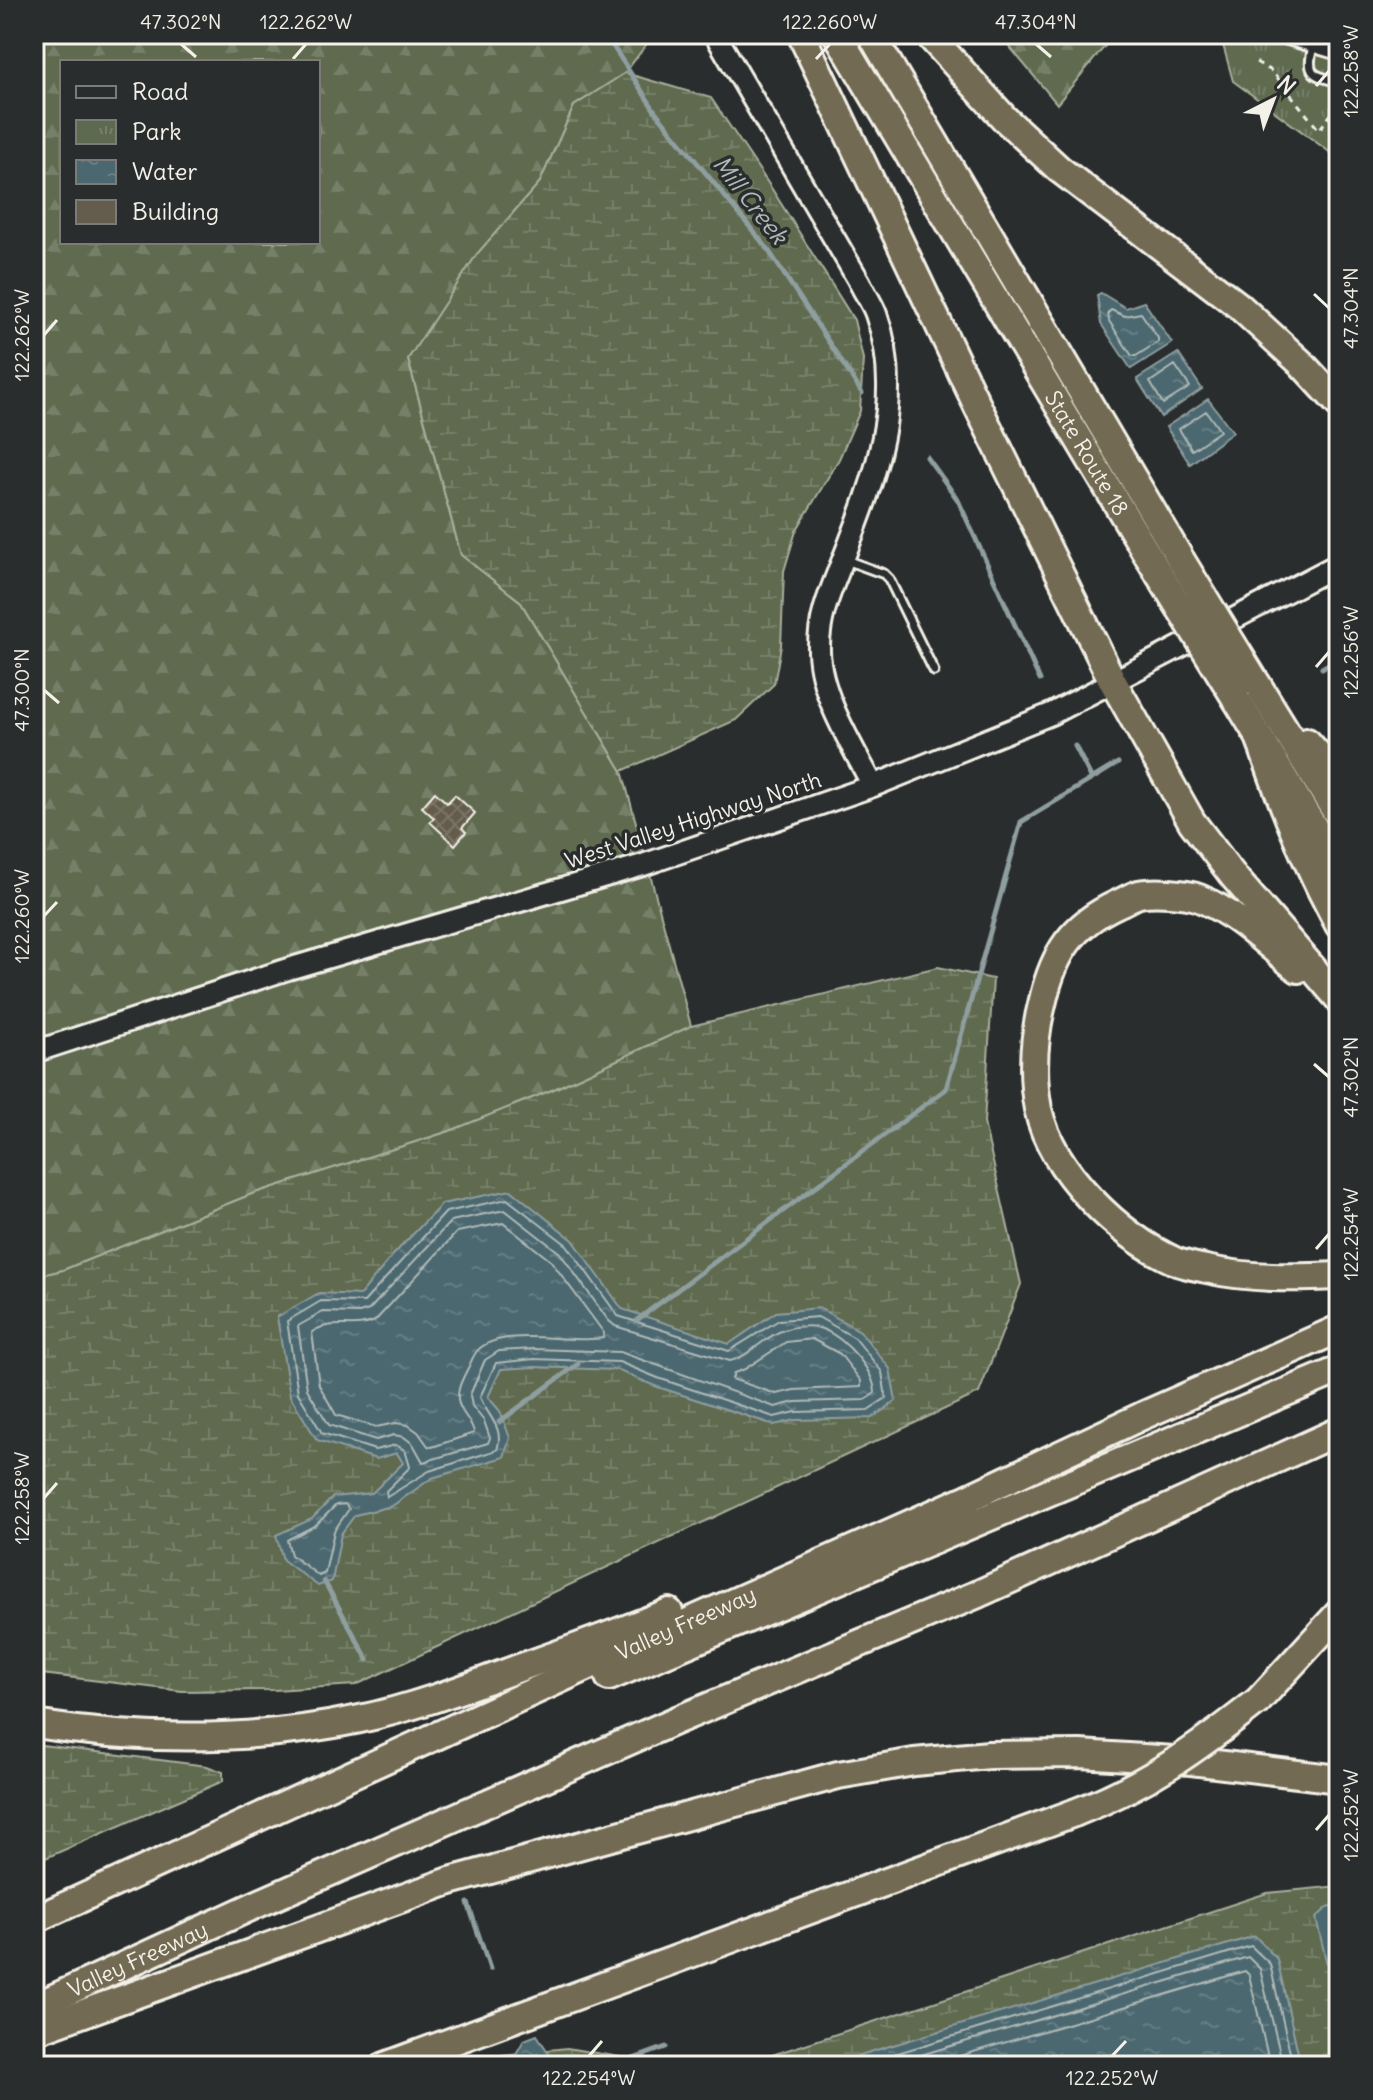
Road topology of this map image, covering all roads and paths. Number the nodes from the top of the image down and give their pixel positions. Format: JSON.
{"nodes":[{"id":1,"x":715,"y":34,"type":"edge"},
{"id":2,"x":801,"y":34,"type":"edge"},
{"id":3,"x":837,"y":34,"type":"edge"},
{"id":4,"x":871,"y":34,"type":"edge"},
{"id":5,"x":928,"y":34,"type":"edge"},
{"id":6,"x":1285,"y":34,"type":"edge"},
{"id":7,"x":1314,"y":43,"type":"junction"},
{"id":8,"x":1339,"y":50,"type":"edge"},
{"id":9,"x":1256,"y":62,"type":"dead end"},
{"id":10,"x":1339,"y":82,"type":"edge"},
{"id":11,"x":1339,"y":104,"type":"edge"},
{"id":12,"x":1339,"y":404,"type":"edge"},
{"id":13,"x":843,"y":559,"type":"junction"},
{"id":14,"x":1339,"y":564,"type":"edge"},
{"id":15,"x":1170,"y":567,"type":"junction"},
{"id":16,"x":934,"y":671,"type":"dead end"},
{"id":17,"x":1113,"y":682,"type":"junction"},
{"id":18,"x":1248,"y":693,"type":"junction"},
{"id":19,"x":1260,"y":739,"type":"junction"},
{"id":20,"x":1339,"y":778,"type":"edge"},
{"id":21,"x":873,"y":786,"type":"junction"},
{"id":22,"x":1339,"y":817,"type":"edge"},
{"id":23,"x":1339,"y":869,"type":"edge"},
{"id":24,"x":1339,"y":925,"type":"edge"},
{"id":25,"x":1339,"y":1000,"type":"edge"},
{"id":26,"x":34,"y":1052,"type":"edge"},
{"id":27,"x":1339,"y":1276,"type":"edge"},
{"id":28,"x":1339,"y":1329,"type":"edge"},
{"id":29,"x":1339,"y":1370,"type":"edge"},
{"id":30,"x":1339,"y":1431,"type":"edge"},
{"id":31,"x":964,"y":1500,"type":"junction"},
{"id":32,"x":1339,"y":1613,"type":"edge"},
{"id":33,"x":34,"y":1724,"type":"edge"},
{"id":34,"x":415,"y":1748,"type":"junction"},
{"id":35,"x":1339,"y":1779,"type":"edge"},
{"id":36,"x":34,"y":1920,"type":"edge"},
{"id":37,"x":34,"y":2007,"type":"edge"},
{"id":38,"x":34,"y":2031,"type":"edge"},
{"id":39,"x":453,"y":2042,"type":"junction"},
{"id":40,"x":369,"y":2066,"type":"edge"},
{"id":41,"x":385,"y":2066,"type":"edge"}],
"edges":[{"from":1,"to":13,"type":"main road"},
{"from":2,"to":17,"type":"highway"},
{"from":3,"to":15,"type":"highway","name":"State Route 18"},
{"from":4,"to":15,"type":"highway","name":"State Route 18"},
{"from":5,"to":12,"type":"highway"},
{"from":6,"to":7,"type":"street"},
{"from":7,"to":8,"type":"street"},
{"from":7,"to":10,"type":"lane"},
{"from":9,"to":11,"type":"path"},
{"from":13,"to":16,"type":"lane"},
{"from":13,"to":21,"type":"main road"},
{"from":14,"to":17,"type":"main road","name":"West Valley Highway North"},
{"from":15,"to":18,"type":"highway","name":"State Route 18","bridge":true},
{"from":17,"to":21,"type":"main road","name":"West Valley Highway North"},
{"from":17,"to":25,"type":"highway"},
{"from":18,"to":19,"type":"highway","name":"State Route 18"},
{"from":18,"to":20,"type":"highway"},
{"from":18,"to":22,"type":"highway","name":"State Route 18"},
{"from":19,"to":23,"type":"highway","name":"State Route 18"},
{"from":19,"to":24,"type":"highway"},
{"from":21,"to":26,"type":"main road","name":"West Valley Highway North"},
{"from":25,"to":27,"type":"highway"},
{"from":28,"to":31,"type":"highway","name":"Valley Freeway"},
{"from":29,"to":34,"type":"highway"},
{"from":30,"to":37,"type":"highway","name":"Valley Freeway"},
{"from":31,"to":33,"type":"highway"},
{"from":31,"to":34,"type":"highway","name":"Valley Freeway"},
{"from":32,"to":39,"type":"highway","bridge":true},
{"from":34,"to":36,"type":"highway","name":"Valley Freeway"},
{"from":35,"to":38,"type":"highway"},
{"from":39,"to":40,"type":"highway"},
{"from":39,"to":41,"type":"highway"}]}
